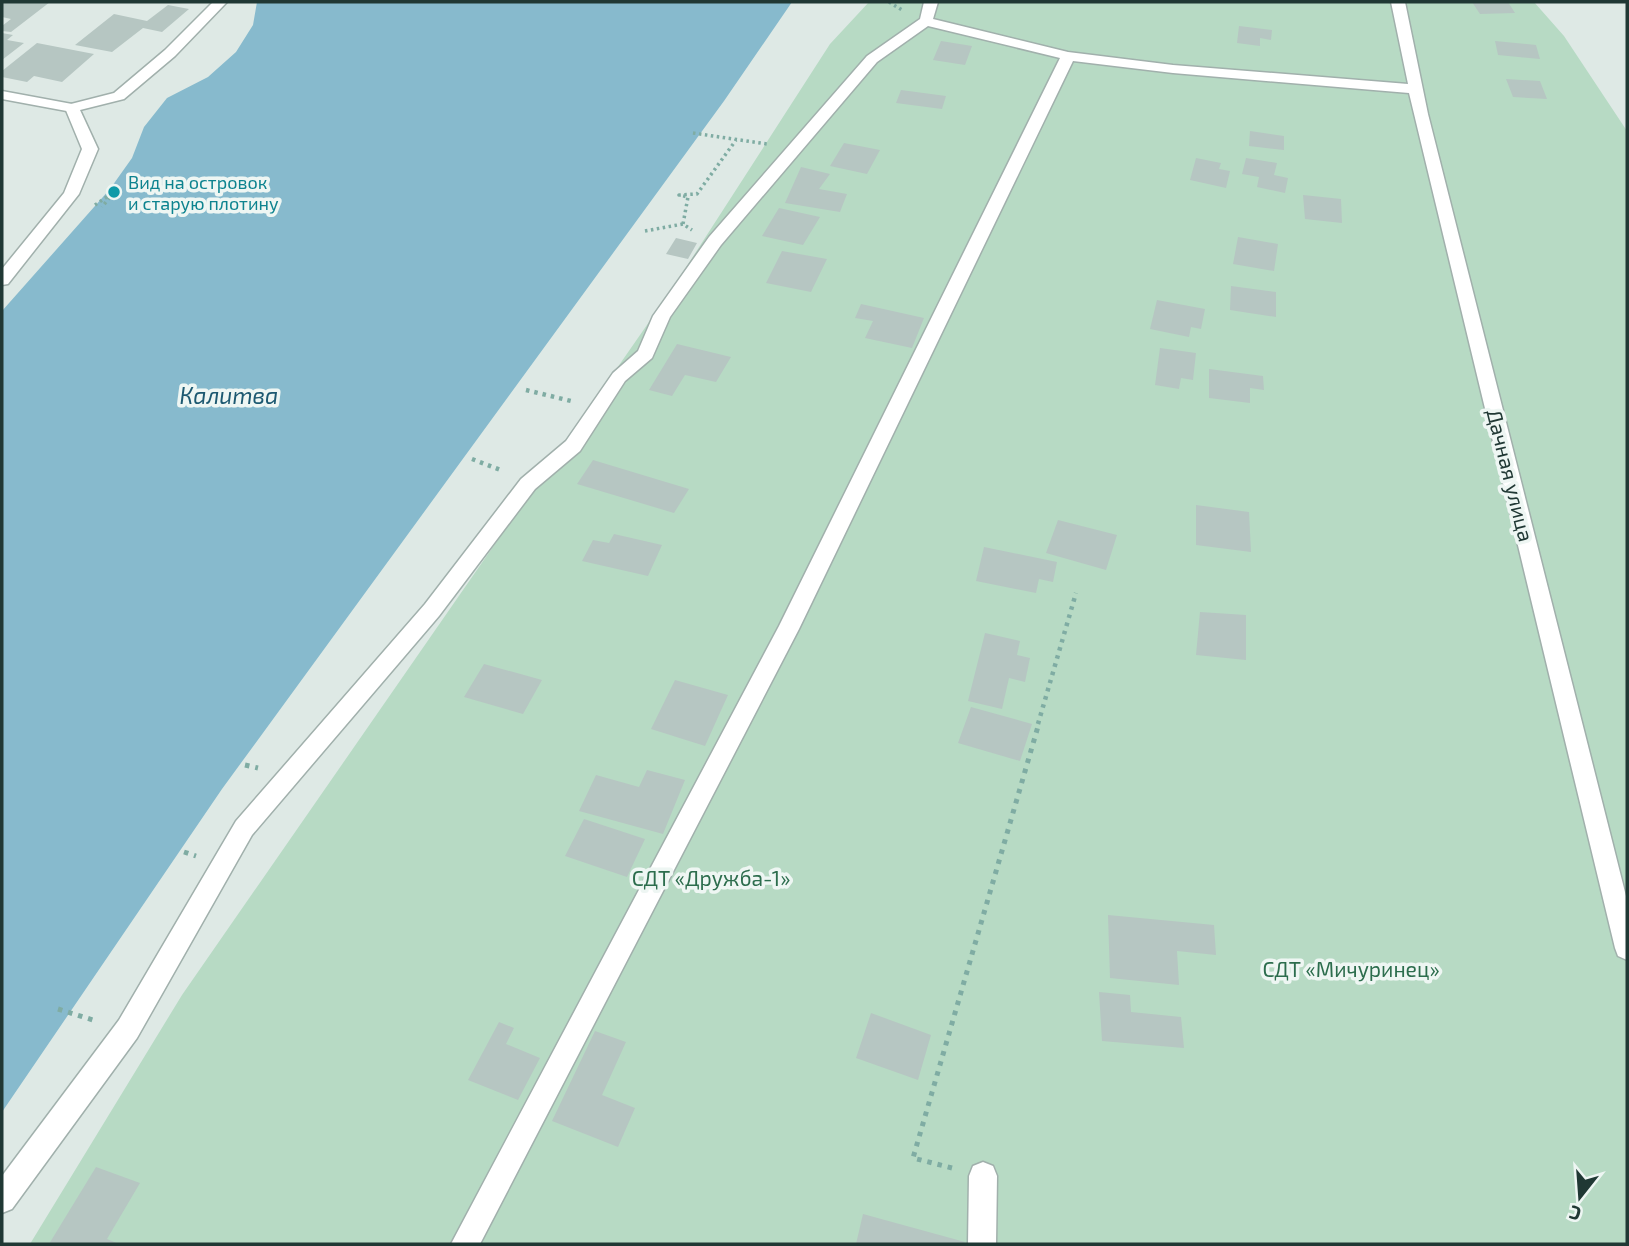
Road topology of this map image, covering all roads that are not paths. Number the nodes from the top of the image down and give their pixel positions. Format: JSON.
{"nodes":[{"id":1,"x":220,"y":2,"type":"edge"},
{"id":2,"x":1398,"y":2,"type":"edge"},
{"id":3,"x":928,"y":11,"type":"edge"},
{"id":4,"x":1068,"y":56,"type":"junction"},
{"id":5,"x":1417,"y":89,"type":"junction"},
{"id":6,"x":2,"y":94,"type":"edge"},
{"id":7,"x":72,"y":108,"type":"junction"},
{"id":8,"x":2,"y":280,"type":"edge"},
{"id":9,"x":1627,"y":948,"type":"edge"},
{"id":10,"x":983,"y":1176,"type":"road end"},
{"id":11,"x":2,"y":1199,"type":"edge"},
{"id":12,"x":465,"y":1244,"type":"edge"},
{"id":13,"x":982,"y":1244,"type":"edge"}],
"edges":[{"from":1,"to":7,"type":"street"},
{"from":2,"to":5,"type":"street","name":"Дачная улица"},
{"from":3,"to":4,"type":"street"},
{"from":3,"to":11,"type":"street"},
{"from":4,"to":5,"type":"street"},
{"from":4,"to":12,"type":"street"},
{"from":5,"to":9,"type":"street","name":"Дачная улица"},
{"from":6,"to":7,"type":"street"},
{"from":7,"to":8,"type":"street"},
{"from":10,"to":13,"type":"street"}]}
